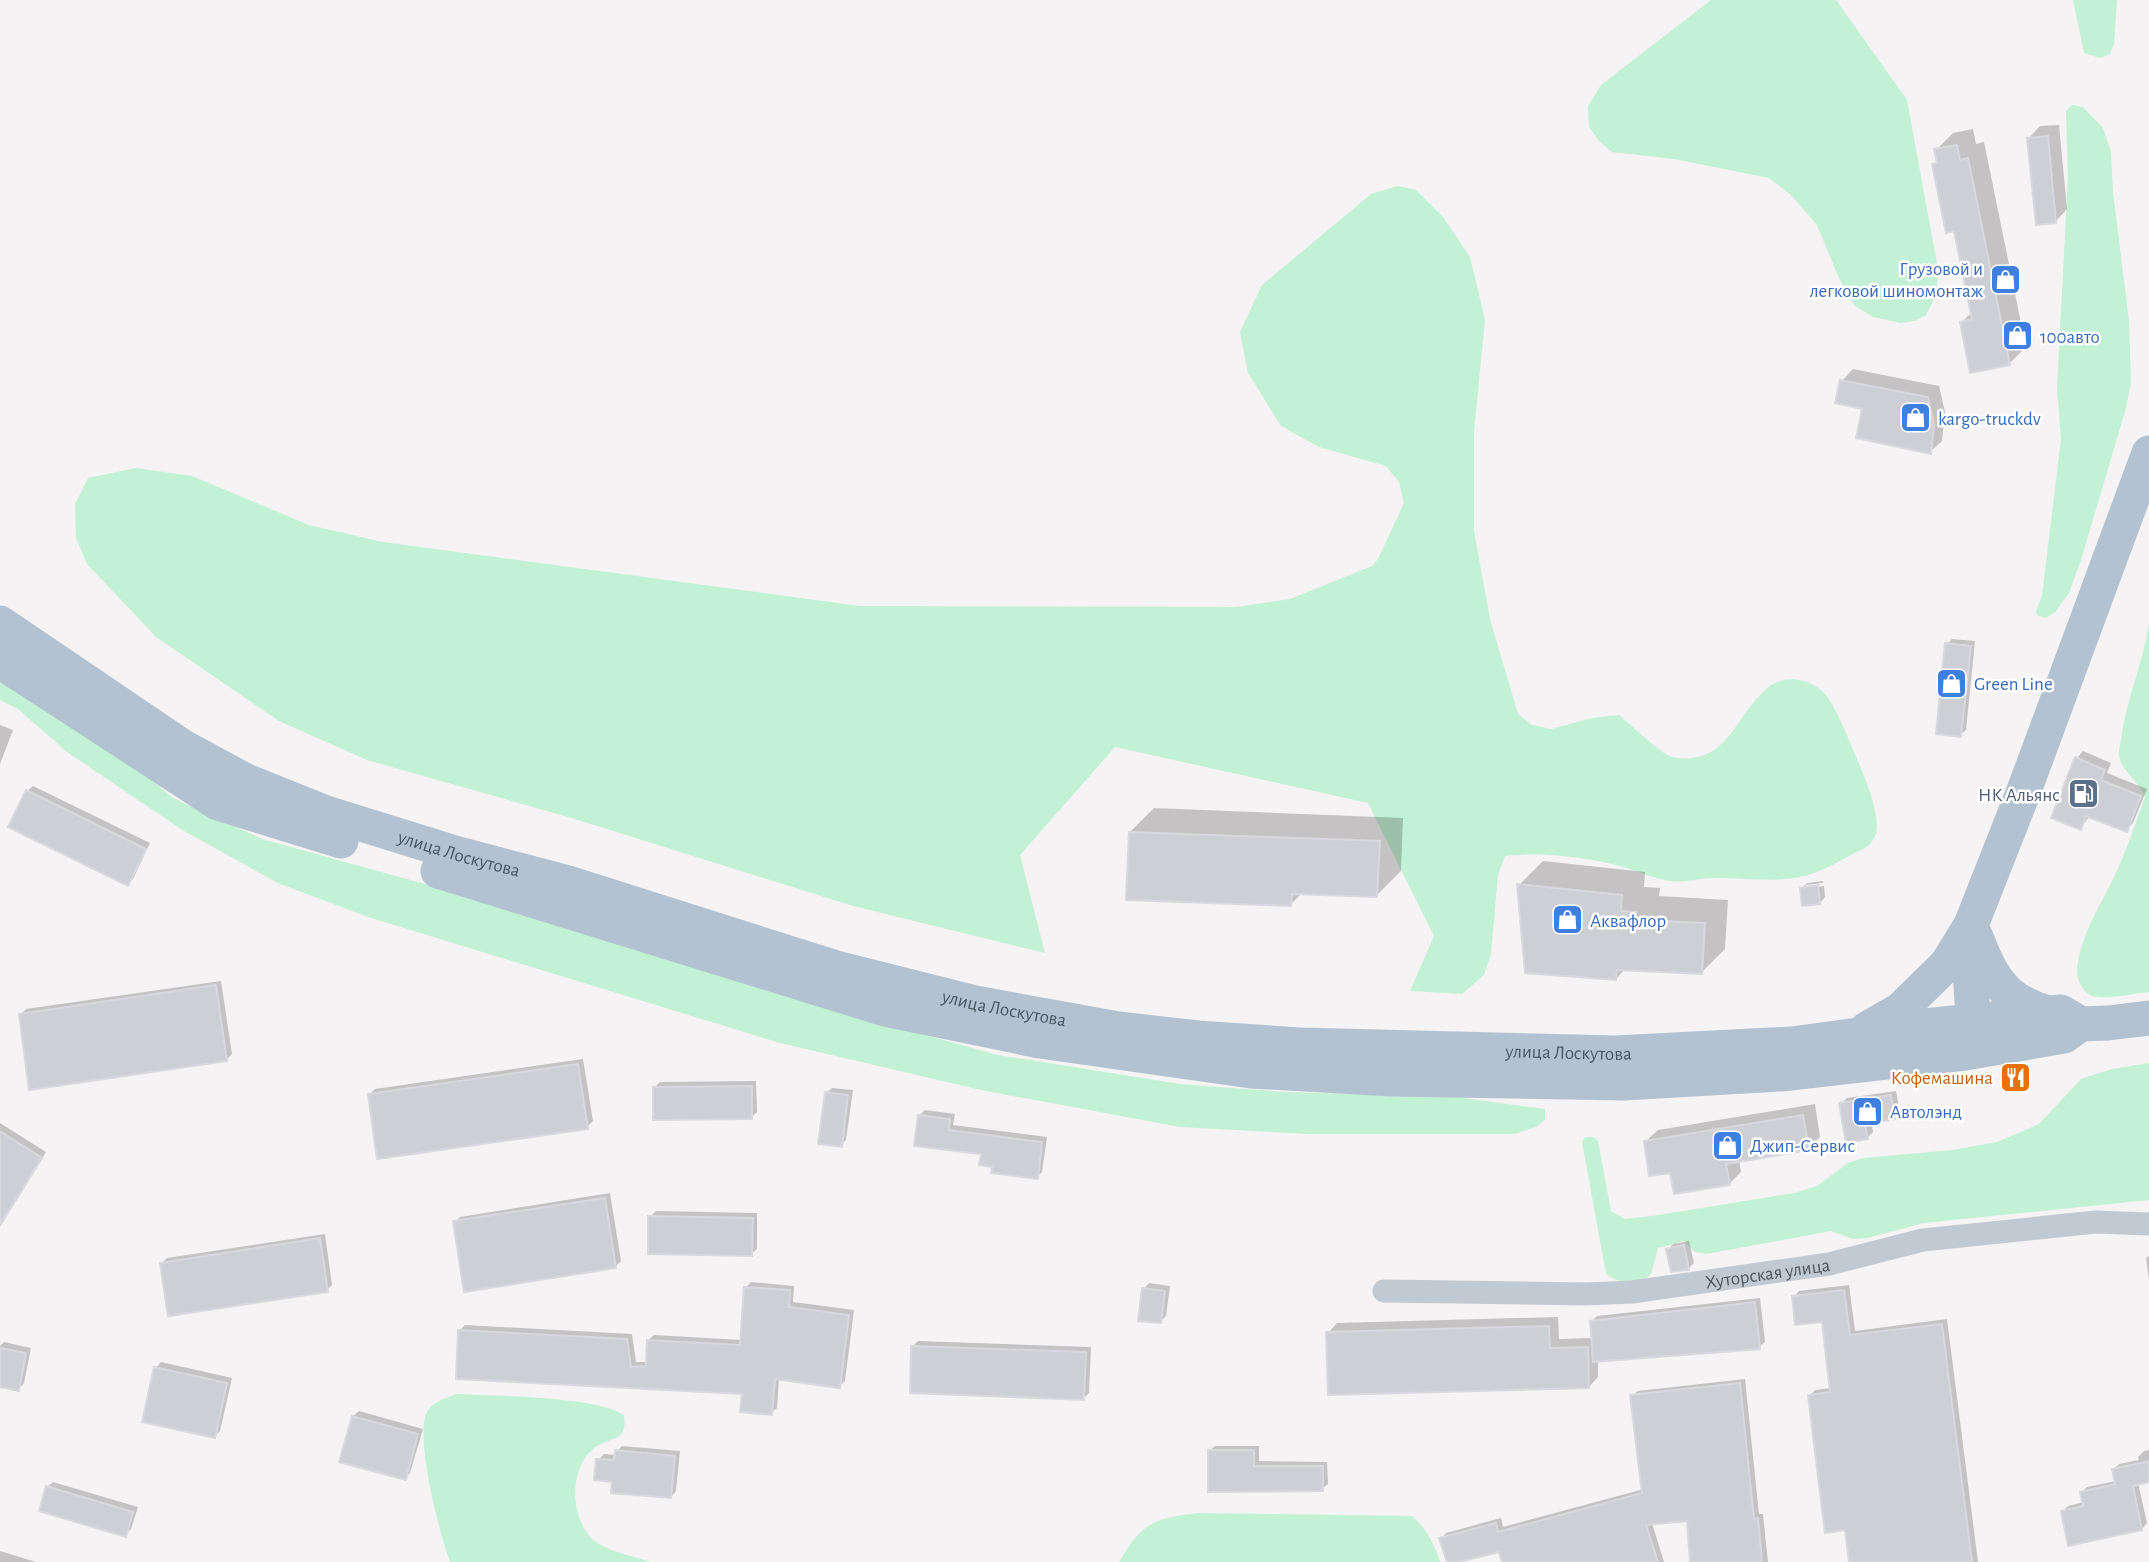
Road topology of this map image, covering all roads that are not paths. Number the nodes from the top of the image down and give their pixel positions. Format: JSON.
{"nodes":[{"id":1,"x":2149,"y":453,"type":"edge"},
{"id":2,"x":0,"y":623,"type":"edge"},
{"id":3,"x":0,"y":661,"type":"edge"},
{"id":4,"x":1971,"y":925,"type":"junction"},
{"id":5,"x":2047,"y":1013,"type":"junction"},
{"id":6,"x":2149,"y":1018,"type":"edge"},
{"id":7,"x":2094,"y":1023,"type":"junction"},
{"id":8,"x":1854,"y":1036,"type":"junction"},
{"id":9,"x":1977,"y":1036,"type":"junction"},
{"id":10,"x":2149,"y":1224,"type":"edge"},
{"id":11,"x":1384,"y":1291,"type":"dead end"}],
"edges":[{"from":1,"to":4,"type":"main road"},
{"from":2,"to":8,"type":"main road","name":"улица Лоскутова"},
{"from":3,"to":9,"type":"main road","name":"улица Лоскутова"},
{"from":4,"to":5,"type":"main road"},
{"from":4,"to":8,"type":"main road"},
{"from":4,"to":9,"type":"main road"},
{"from":5,"to":7,"type":"main road","name":"улица Лоскутова"},
{"from":5,"to":9,"type":"main road","name":"улица Лоскутова"},
{"from":6,"to":7,"type":"main road"},
{"from":7,"to":9,"type":"main road","name":"улица Лоскутова"},
{"from":8,"to":9,"type":"main road","name":"улица Лоскутова"},
{"from":10,"to":11,"type":"street","name":"Хуторская улица"}]}
